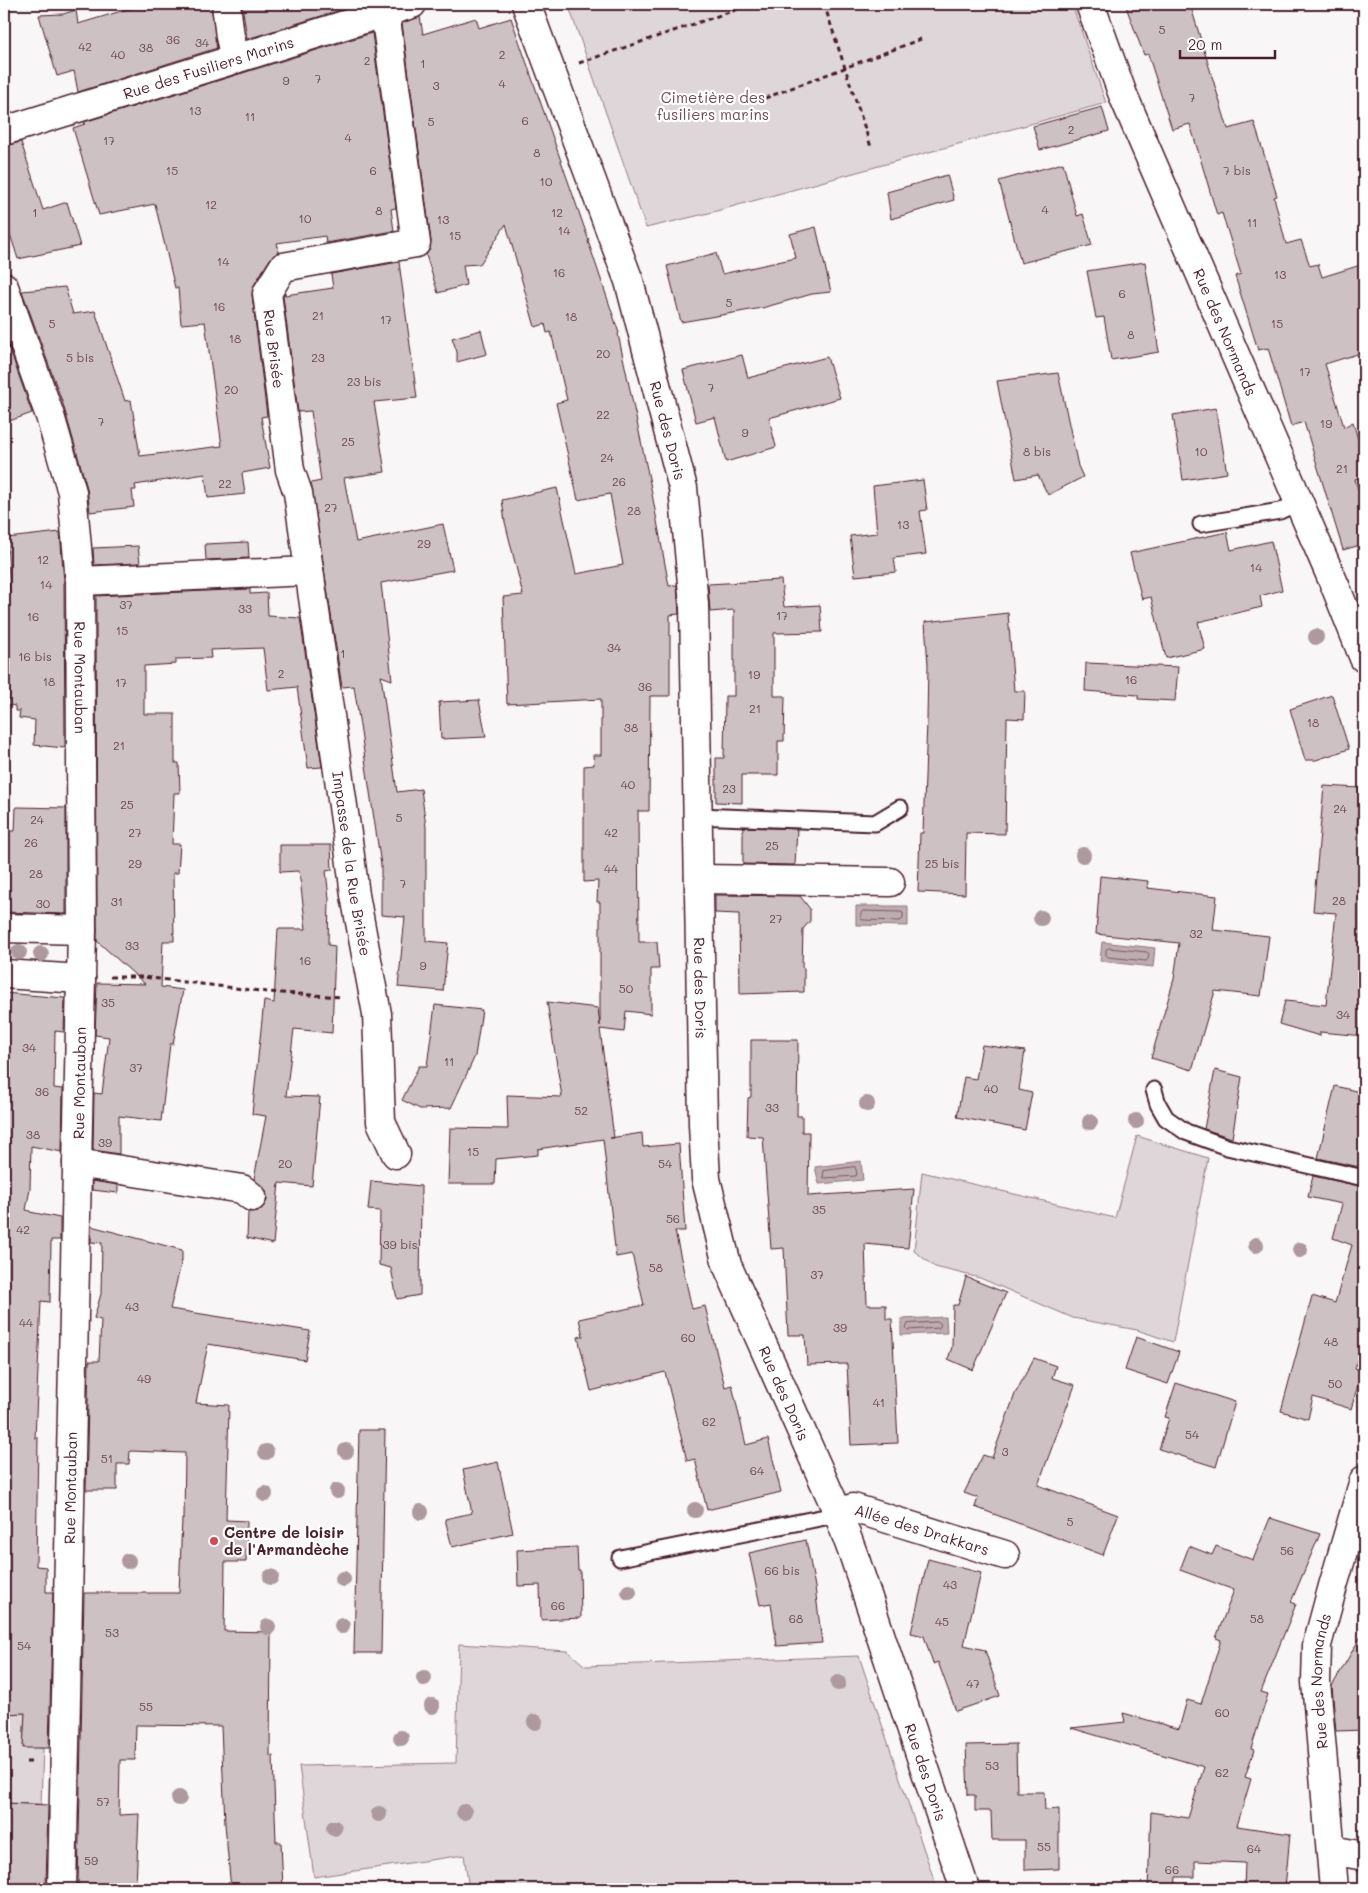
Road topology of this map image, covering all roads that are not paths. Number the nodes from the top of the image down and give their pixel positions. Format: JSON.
{"nodes":[{"id":1,"x":226,"y":4,"type":"edge"},
{"id":2,"x":412,"y":4,"type":"edge"},
{"id":3,"x":526,"y":4,"type":"edge"},
{"id":4,"x":1090,"y":4,"type":"edge"},
{"id":5,"x":385,"y":12,"type":"junction"},
{"id":6,"x":235,"y":59,"type":"junction"},
{"id":7,"x":4,"y":131,"type":"edge"},
{"id":8,"x":4,"y":288,"type":"edge"},
{"id":9,"x":1299,"y":502,"type":"junction"},
{"id":10,"x":1201,"y":524,"type":"dead end"},
{"id":11,"x":310,"y":571,"type":"junction"},
{"id":12,"x":80,"y":581,"type":"junction"},
{"id":13,"x":1364,"y":658,"type":"edge"},
{"id":14,"x":900,"y":808,"type":"dead end"},
{"id":15,"x":697,"y":816,"type":"junction"},
{"id":16,"x":699,"y":879,"type":"junction"},
{"id":17,"x":890,"y":882,"type":"dead end"},
{"id":18,"x":4,"y":928,"type":"edge"},
{"id":19,"x":82,"y":930,"type":"junction"},
{"id":20,"x":4,"y":974,"type":"edge"},
{"id":21,"x":81,"y":979,"type":"junction"},
{"id":22,"x":1154,"y":1090,"type":"dead end"},
{"id":23,"x":396,"y":1154,"type":"dead end"},
{"id":24,"x":77,"y":1163,"type":"junction"},
{"id":25,"x":1364,"y":1178,"type":"edge"},
{"id":26,"x":252,"y":1197,"type":"dead end"},
{"id":27,"x":1364,"y":1480,"type":"edge"},
{"id":28,"x":838,"y":1513,"type":"junction"},
{"id":29,"x":1005,"y":1556,"type":"dead end"},
{"id":30,"x":620,"y":1558,"type":"dead end"},
{"id":31,"x":1331,"y":1850,"type":"junction"},
{"id":32,"x":1364,"y":1856,"type":"edge"},
{"id":33,"x":62,"y":1889,"type":"edge"},
{"id":34,"x":965,"y":1889,"type":"edge"},
{"id":35,"x":1334,"y":1889,"type":"edge"}],
"edges":[{"from":1,"to":6,"type":"street"},
{"from":2,"to":5,"type":"street","name":"Rue des Fusiliers Marins"},
{"from":3,"to":15,"type":"street","name":"Rue des Doris"},
{"from":4,"to":9,"type":"street","name":"Rue des Normands"},
{"from":5,"to":6,"type":"street","name":"Rue des Fusiliers Marins"},
{"from":5,"to":11,"type":"street","name":"Rue Brisée"},
{"from":6,"to":7,"type":"street","name":"Rue des Fusiliers Marins"},
{"from":8,"to":12,"type":"street","name":"Rue Montauban"},
{"from":9,"to":10,"type":"lane"},
{"from":9,"to":13,"type":"street","name":"Rue des Normands"},
{"from":11,"to":12,"type":"street"},
{"from":11,"to":23,"type":"street","name":"Impasse de la Rue Brisée"},
{"from":12,"to":19,"type":"street","name":"Rue Montauban"},
{"from":14,"to":15,"type":"lane"},
{"from":15,"to":16,"type":"street","name":"Rue des Doris"},
{"from":16,"to":17,"type":"street"},
{"from":16,"to":28,"type":"street","name":"Rue des Doris"},
{"from":18,"to":19,"type":"street"},
{"from":19,"to":21,"type":"street","name":"Rue Montauban"},
{"from":20,"to":21,"type":"street"},
{"from":21,"to":24,"type":"street","name":"Rue Montauban"},
{"from":22,"to":25,"type":"lane"},
{"from":24,"to":26,"type":"street"},
{"from":24,"to":33,"type":"street","name":"Rue Montauban"},
{"from":27,"to":31,"type":"street","name":"Rue des Normands"},
{"from":28,"to":29,"type":"street","name":"Allée des Drakkars"},
{"from":28,"to":30,"type":"lane"},
{"from":28,"to":34,"type":"street","name":"Rue des Doris"},
{"from":31,"to":32,"type":"street"},
{"from":31,"to":35,"type":"street","name":"Rue des Normands"}]}
